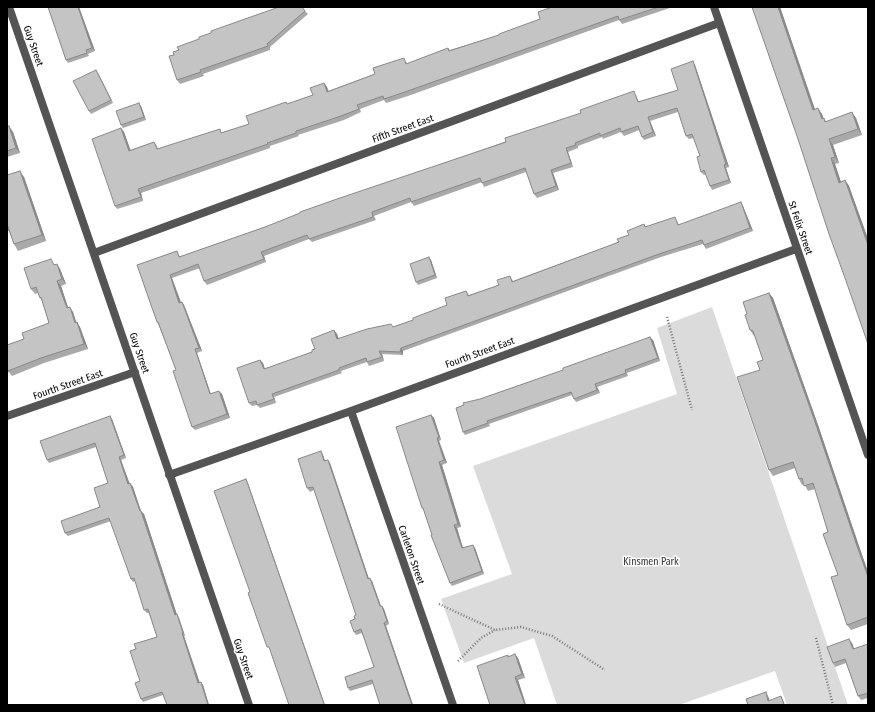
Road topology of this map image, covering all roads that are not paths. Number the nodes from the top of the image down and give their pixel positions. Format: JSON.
{"nodes":[{"id":1,"x":9,"y":7,"type":"edge"},
{"id":2,"x":714,"y":7,"type":"edge"},
{"id":3,"x":719,"y":23,"type":"junction"},
{"id":4,"x":796,"y":248,"type":"junction"},
{"id":5,"x":94,"y":253,"type":"junction"},
{"id":6,"x":135,"y":372,"type":"junction"},
{"id":7,"x":351,"y":411,"type":"junction"},
{"id":8,"x":7,"y":416,"type":"edge"},
{"id":9,"x":868,"y":455,"type":"edge"},
{"id":10,"x":169,"y":475,"type":"junction"},
{"id":11,"x":249,"y":705,"type":"edge"},
{"id":12,"x":453,"y":705,"type":"edge"}],
"edges":[{"from":1,"to":5,"type":"street","name":"Guy Street"},
{"from":2,"to":3,"type":"street","name":"St Felix Street"},
{"from":3,"to":4,"type":"street","name":"St Felix Street"},
{"from":3,"to":5,"type":"street","name":"Fifth Street East"},
{"from":4,"to":7,"type":"street","name":"Fourth Street East"},
{"from":4,"to":9,"type":"street","name":"St Felix Street"},
{"from":5,"to":6,"type":"street","name":"Guy Street"},
{"from":6,"to":8,"type":"street","name":"Fourth Street East"},
{"from":6,"to":10,"type":"street","name":"Guy Street"},
{"from":7,"to":10,"type":"street","name":"Fourth Street East"},
{"from":7,"to":12,"type":"street","name":"Carleton Street"},
{"from":10,"to":11,"type":"street","name":"Guy Street"}]}
